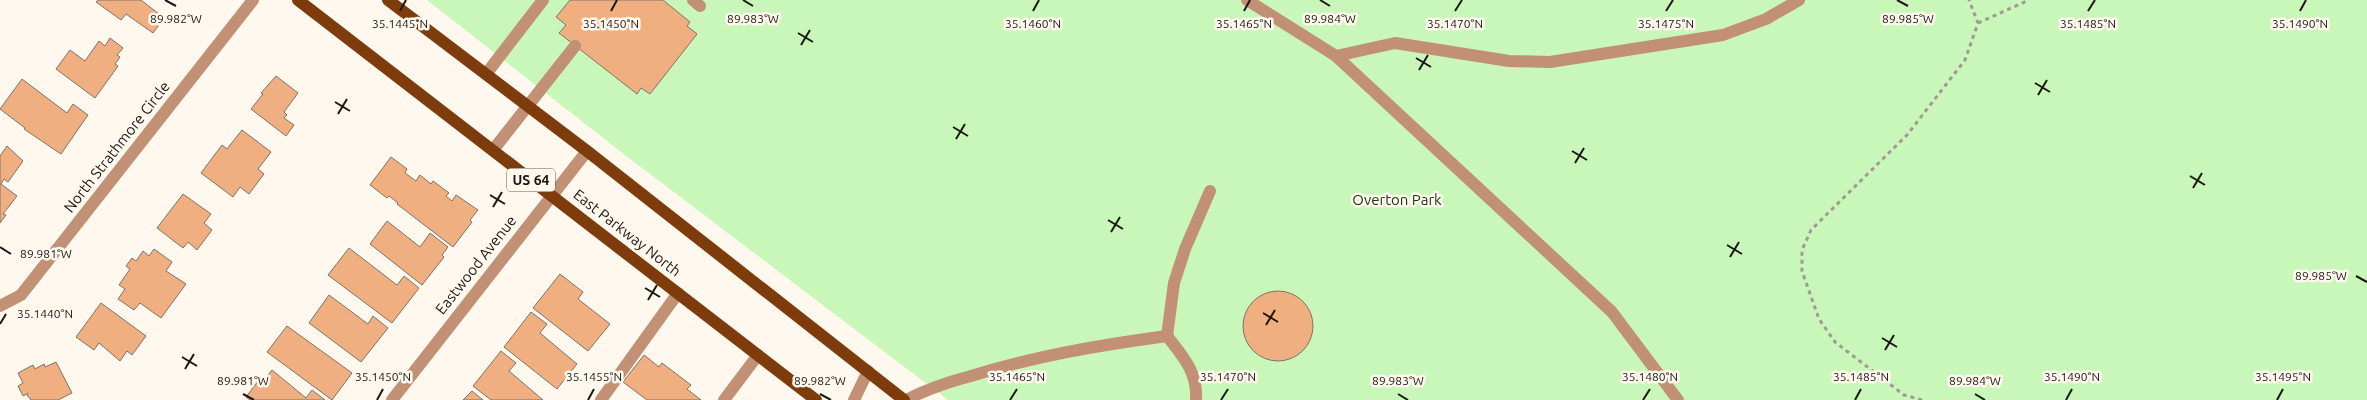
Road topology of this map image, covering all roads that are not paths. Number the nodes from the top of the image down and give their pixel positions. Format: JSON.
{"nodes":[{"id":1,"x":253,"y":0,"type":"edge"},
{"id":2,"x":298,"y":0,"type":"edge"},
{"id":3,"x":388,"y":0,"type":"edge"},
{"id":4,"x":543,"y":0,"type":"edge"},
{"id":5,"x":1246,"y":0,"type":"edge"},
{"id":6,"x":1799,"y":0,"type":"edge"},
{"id":7,"x":575,"y":46,"type":"dead end"},
{"id":8,"x":1336,"y":56,"type":"junction"},
{"id":9,"x":486,"y":74,"type":"junction"},
{"id":10,"x":527,"y":106,"type":"junction"},
{"id":11,"x":492,"y":150,"type":"junction"},
{"id":12,"x":587,"y":151,"type":"junction"},
{"id":13,"x":1210,"y":190,"type":"dead end"},
{"id":14,"x":551,"y":195,"type":"junction"},
{"id":15,"x":678,"y":293,"type":"junction"},
{"id":16,"x":0,"y":306,"type":"edge"},
{"id":17,"x":1167,"y":336,"type":"junction"},
{"id":18,"x":758,"y":355,"type":"junction"},
{"id":19,"x":868,"y":371,"type":"junction"},
{"id":20,"x":392,"y":400,"type":"edge"},
{"id":21,"x":601,"y":400,"type":"edge"},
{"id":22,"x":724,"y":400,"type":"edge"},
{"id":23,"x":816,"y":400,"type":"edge"},
{"id":24,"x":854,"y":400,"type":"edge"},
{"id":25,"x":905,"y":400,"type":"edge"},
{"id":26,"x":1196,"y":400,"type":"edge"},
{"id":27,"x":1678,"y":400,"type":"edge"}],
"edges":[{"from":1,"to":16,"type":"street","name":"North Strathmore Circle"},
{"from":2,"to":11,"type":"main road","name":"East Parkway North","number":"US 64"},
{"from":3,"to":9,"type":"main road"},
{"from":4,"to":9,"type":"street"},
{"from":5,"to":8,"type":"street"},
{"from":6,"to":8,"type":"street"},
{"from":7,"to":10,"type":"street"},
{"from":8,"to":27,"type":"street"},
{"from":9,"to":10,"type":"main road"},
{"from":10,"to":11,"type":"street"},
{"from":10,"to":12,"type":"main road"},
{"from":11,"to":14,"type":"main road","name":"East Parkway North","number":"US 64"},
{"from":12,"to":14,"type":"street","name":"Eastwood Avenue"},
{"from":12,"to":19,"type":"main road"},
{"from":13,"to":17,"type":"street"},
{"from":14,"to":15,"type":"main road","name":"East Parkway North","number":"US 64"},
{"from":14,"to":20,"type":"street","name":"Eastwood Avenue"},
{"from":15,"to":18,"type":"main road","name":"East Parkway North","number":"US 64"},
{"from":15,"to":21,"type":"street"},
{"from":17,"to":25,"type":"street"},
{"from":17,"to":26,"type":"street"},
{"from":18,"to":22,"type":"street"},
{"from":18,"to":23,"type":"main road","name":"East Parkway North","number":"US 64"},
{"from":19,"to":24,"type":"street"},
{"from":19,"to":25,"type":"main road"}]}
